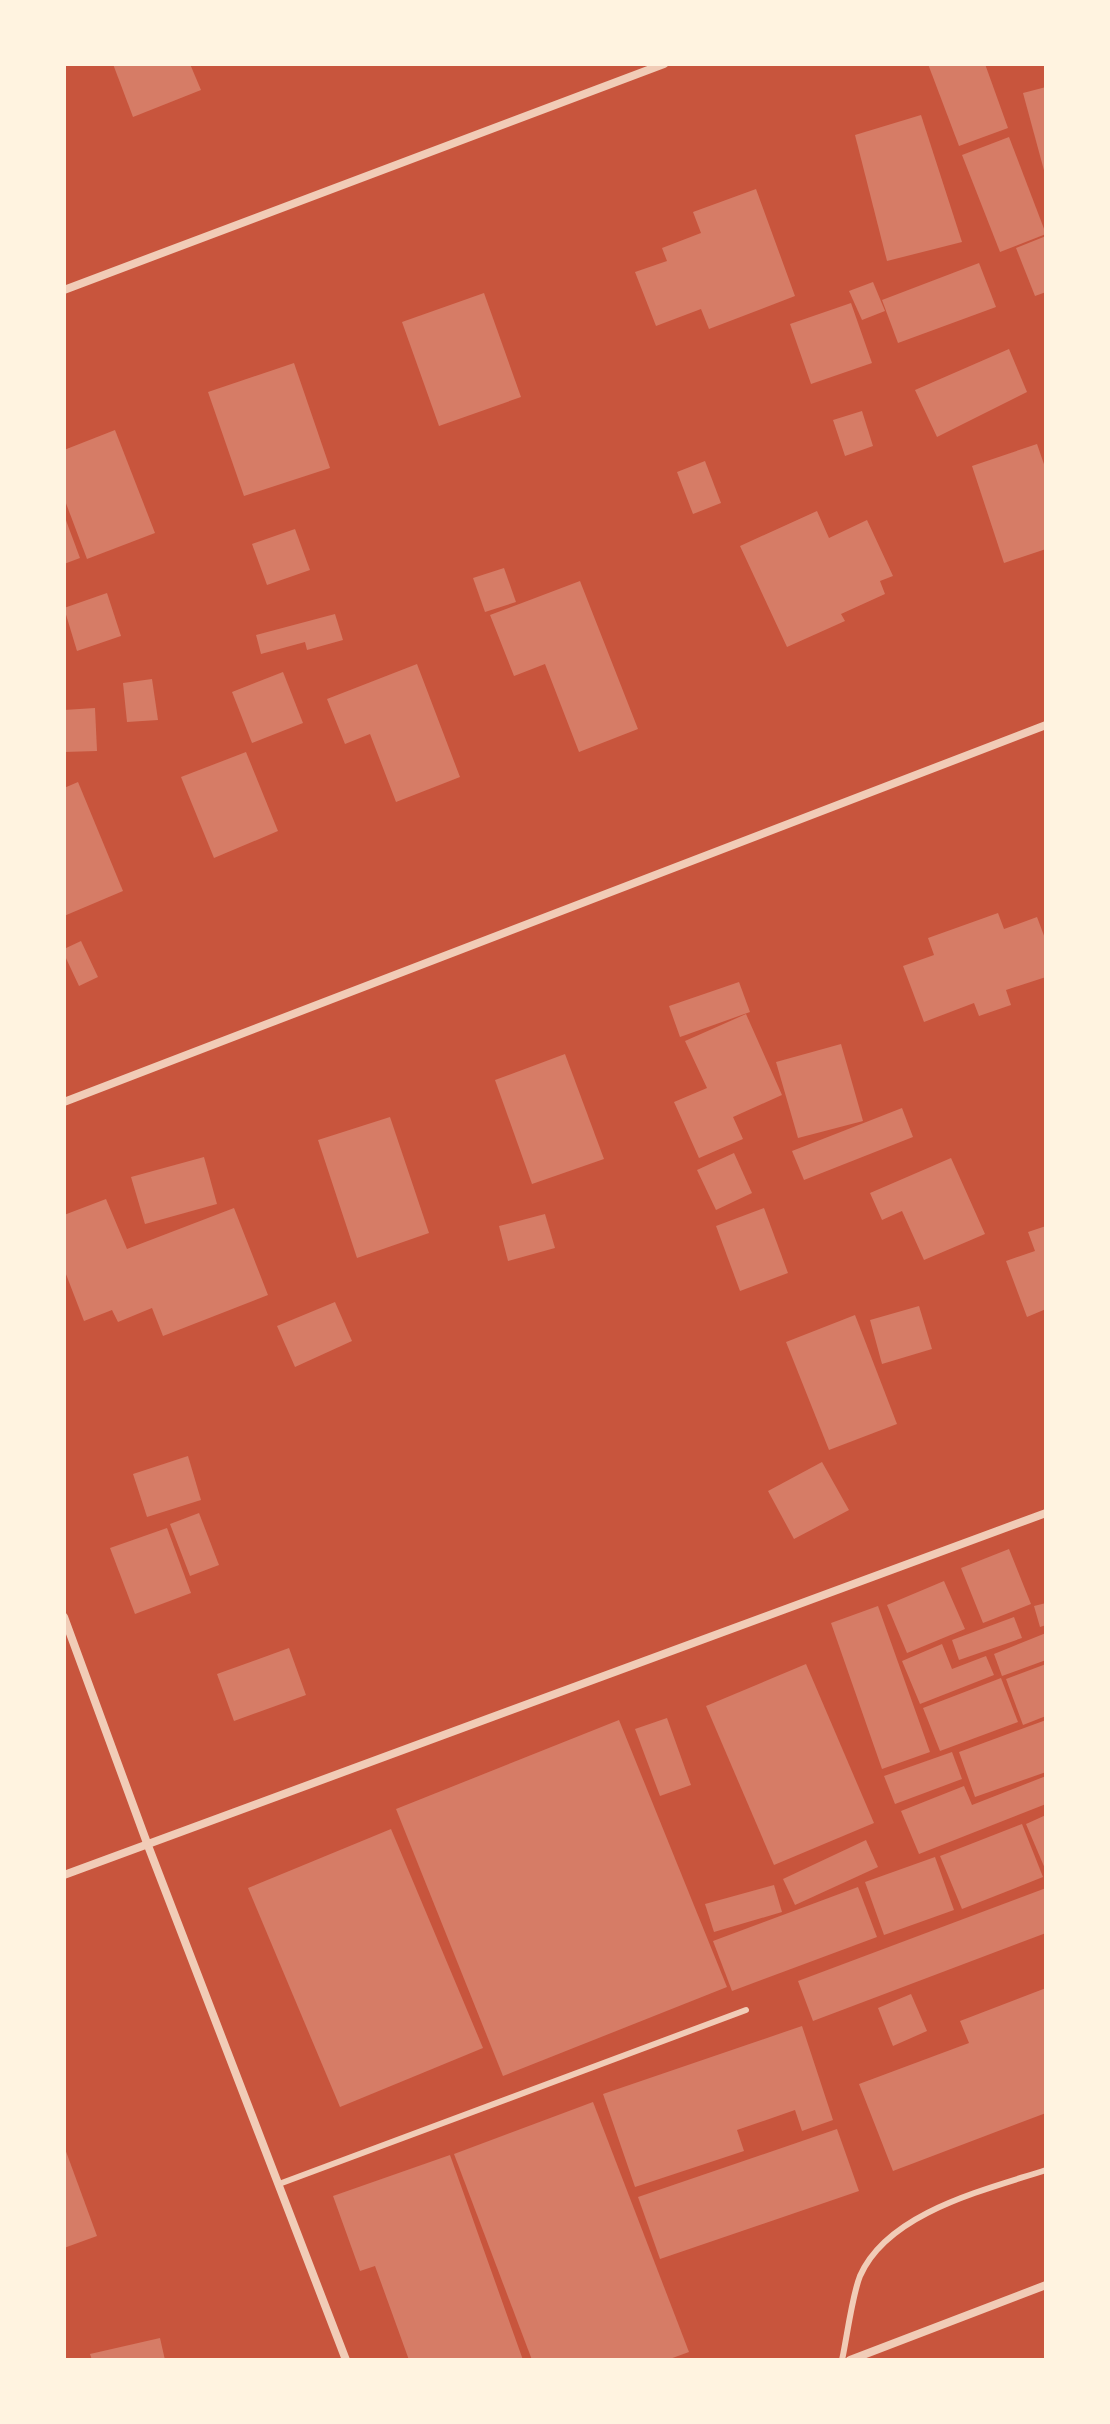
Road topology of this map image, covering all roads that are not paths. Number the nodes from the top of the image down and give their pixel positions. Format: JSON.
{"nodes":[{"id":1,"x":664,"y":64,"type":"edge"},
{"id":2,"x":64,"y":290,"type":"edge"},
{"id":3,"x":1046,"y":725,"type":"edge"},
{"id":4,"x":64,"y":1102,"type":"edge"},
{"id":5,"x":1046,"y":1513,"type":"edge"},
{"id":6,"x":64,"y":1617,"type":"edge"},
{"id":7,"x":147,"y":1843,"type":"junction"},
{"id":8,"x":64,"y":1875,"type":"edge"},
{"id":9,"x":746,"y":2010,"type":"dead end"},
{"id":10,"x":1046,"y":2170,"type":"edge"},
{"id":11,"x":279,"y":2184,"type":"junction"},
{"id":12,"x":1046,"y":2285,"type":"edge"},
{"id":13,"x":346,"y":2360,"type":"edge"},
{"id":14,"x":842,"y":2360,"type":"edge"},
{"id":15,"x":850,"y":2360,"type":"edge"}],
"edges":[{"from":1,"to":2,"type":"street"},
{"from":3,"to":4,"type":"street"},
{"from":5,"to":7,"type":"street"},
{"from":6,"to":7,"type":"street"},
{"from":7,"to":8,"type":"street"},
{"from":7,"to":11,"type":"street"},
{"from":9,"to":11,"type":"lane"},
{"from":10,"to":14,"type":"lane"},
{"from":11,"to":13,"type":"street"},
{"from":12,"to":15,"type":"street"}]}
